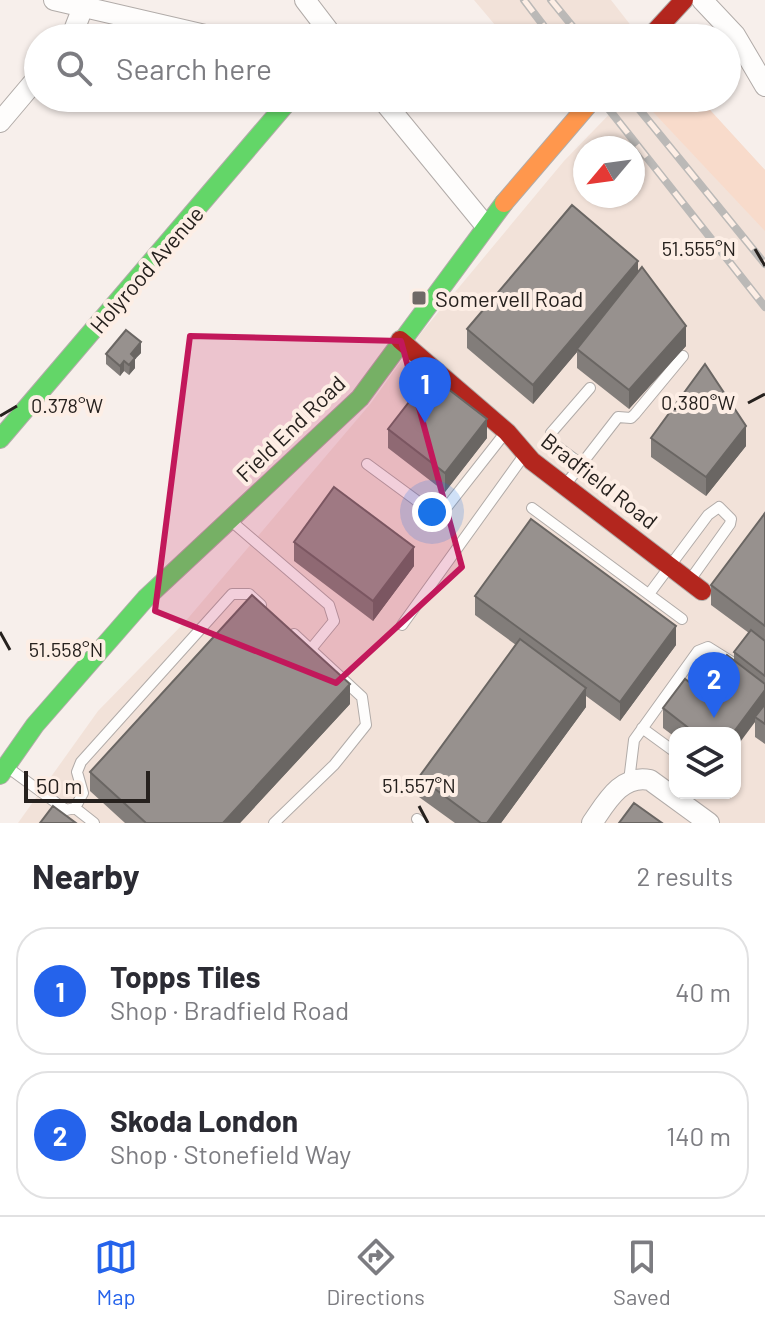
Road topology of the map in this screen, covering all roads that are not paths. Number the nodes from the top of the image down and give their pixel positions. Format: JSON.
{"nodes":[{"id":1,"x":54,"y":0,"type":"edge"},
{"id":2,"x":305,"y":0,"type":"edge"},
{"id":3,"x":684,"y":0,"type":"edge"},
{"id":4,"x":702,"y":0,"type":"edge"},
{"id":5,"x":83,"y":7,"type":"junction"},
{"id":6,"x":76,"y":24,"type":"edge"},
{"id":7,"x":157,"y":24,"type":"edge"},
{"id":8,"x":323,"y":24,"type":"edge"},
{"id":9,"x":662,"y":24,"type":"edge"},
{"id":10,"x":725,"y":24,"type":"edge"},
{"id":11,"x":741,"y":45,"type":"edge"},
{"id":12,"x":765,"y":86,"type":"edge"},
{"id":13,"x":24,"y":94,"type":"edge"},
{"id":14,"x":279,"y":112,"type":"edge"},
{"id":15,"x":392,"y":112,"type":"edge"},
{"id":16,"x":582,"y":112,"type":"edge"},
{"id":17,"x":0,"y":122,"type":"edge"},
{"id":18,"x":485,"y":225,"type":"junction"},
{"id":19,"x":400,"y":340,"type":"junction"},
{"id":20,"x":683,"y":356,"type":"dead end"},
{"id":21,"x":590,"y":388,"type":"dead end"},
{"id":22,"x":507,"y":432,"type":"junction"},
{"id":23,"x":0,"y":439,"type":"edge"},
{"id":24,"x":526,"y":453,"type":"junction"},
{"id":25,"x":367,"y":464,"type":"dead end"},
{"id":26,"x":581,"y":464,"type":"junction"},
{"id":27,"x":564,"y":486,"type":"junction"},
{"id":28,"x":532,"y":508,"type":"dead end"},
{"id":29,"x":228,"y":519,"type":"junction"},
{"id":30,"x":670,"y":566,"type":"junction"},
{"id":31,"x":696,"y":586,"type":"joint"},
{"id":32,"x":649,"y":594,"type":"junction"},
{"id":33,"x":270,"y":612,"type":"edge"},
{"id":34,"x":682,"y":619,"type":"dead end"},
{"id":35,"x":280,"y":621,"type":"edge"},
{"id":36,"x":402,"y":625,"type":"dead end"},
{"id":37,"x":311,"y":649,"type":"junction"},
{"id":38,"x":732,"y":662,"type":"edge"},
{"id":39,"x":642,"y":728,"type":"junction"},
{"id":40,"x":669,"y":748,"type":"edge"},
{"id":41,"x":3,"y":770,"type":"edge"},
{"id":42,"x":629,"y":781,"type":"junction"},
{"id":43,"x":75,"y":808,"type":"junction"},
{"id":44,"x":94,"y":823,"type":"edge"},
{"id":45,"x":274,"y":823,"type":"edge"},
{"id":46,"x":592,"y":823,"type":"edge"},
{"id":47,"x":709,"y":823,"type":"edge"}],
"edges":[{"from":1,"to":5,"type":"street"},
{"from":2,"to":8,"type":"street"},
{"from":3,"to":9,"type":"street"},
{"from":4,"to":10,"type":"street"},
{"from":5,"to":6,"type":"street"},
{"from":5,"to":7,"type":"street"},
{"from":11,"to":12,"type":"street"},
{"from":13,"to":17,"type":"street"},
{"from":14,"to":23,"type":"street","name":"Holyrood Avenue"},
{"from":15,"to":18,"type":"street"},
{"from":16,"to":18,"type":"street","name":"Field End Road"},
{"from":18,"to":19,"type":"street","name":"Field End Road"},
{"from":19,"to":22,"type":"street","name":"Bradfield Road"},
{"from":19,"to":29,"type":"street","name":"Field End Road"},
{"from":20,"to":26,"type":"lane"},
{"from":21,"to":26,"type":"lane"},
{"from":22,"to":24,"type":"street","name":"Bradfield Road"},
{"from":22,"to":25,"type":"lane"},
{"from":24,"to":27,"type":"street","name":"Bradfield Road"},
{"from":24,"to":36,"type":"lane"},
{"from":26,"to":27,"type":"lane"},
{"from":27,"to":30,"type":"street","name":"Bradfield Road"},
{"from":28,"to":32,"type":"lane"},
{"from":29,"to":37,"type":"lane"},
{"from":29,"to":41,"type":"street","name":"Field End Road"},
{"from":30,"to":31,"type":"street","name":"Bradfield Road"},
{"from":30,"to":31,"type":"lane"},
{"from":30,"to":32,"type":"lane"},
{"from":32,"to":34,"type":"lane"},
{"from":33,"to":43,"type":"lane"},
{"from":35,"to":37,"type":"lane"},
{"from":37,"to":45,"type":"lane"},
{"from":38,"to":39,"type":"lane"},
{"from":39,"to":40,"type":"lane"},
{"from":39,"to":42,"type":"lane"},
{"from":41,"to":43,"type":"lane"},
{"from":42,"to":46,"type":"street"},
{"from":42,"to":47,"type":"street"},
{"from":43,"to":44,"type":"lane"}]}
